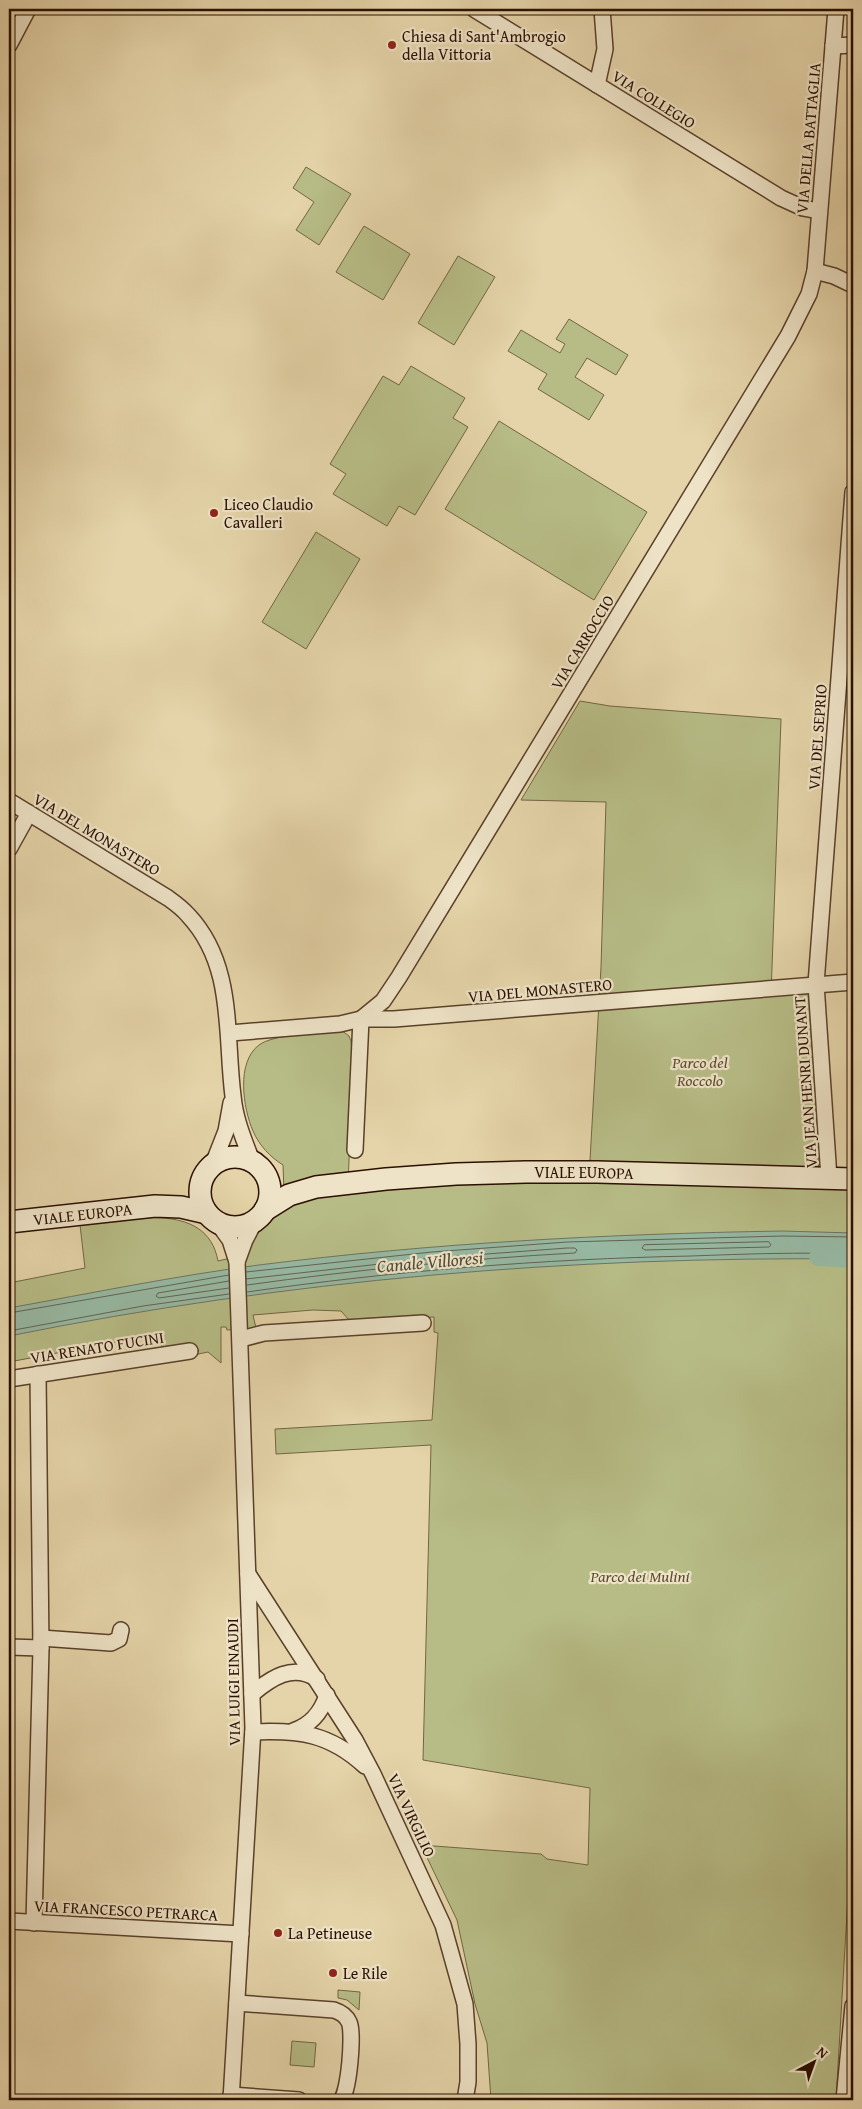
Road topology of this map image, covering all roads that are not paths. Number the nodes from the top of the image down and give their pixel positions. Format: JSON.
{"nodes":[{"id":1,"x":28,"y":9,"type":"edge"},
{"id":2,"x":474,"y":9,"type":"edge"},
{"id":3,"x":602,"y":9,"type":"edge"},
{"id":4,"x":836,"y":9,"type":"edge"},
{"id":5,"x":9,"y":45,"type":"edge"},
{"id":6,"x":853,"y":45,"type":"edge"},
{"id":7,"x":833,"y":46,"type":"junction"},
{"id":8,"x":596,"y":85,"type":"junction"},
{"id":9,"x":819,"y":210,"type":"junction"},
{"id":10,"x":815,"y":271,"type":"junction"},
{"id":11,"x":853,"y":286,"type":"edge"},
{"id":12,"x":853,"y":492,"type":"edge"},
{"id":13,"x":9,"y":801,"type":"edge"},
{"id":14,"x":29,"y":814,"type":"junction"},
{"id":15,"x":9,"y":849,"type":"edge"},
{"id":16,"x":853,"y":982,"type":"edge"},
{"id":17,"x":816,"y":984,"type":"junction"},
{"id":18,"x":361,"y":1019,"type":"junction"},
{"id":19,"x":230,"y":1033,"type":"junction"},
{"id":20,"x":233,"y":1096,"type":"junction"},
{"id":21,"x":355,"y":1150,"type":"dead end"},
{"id":22,"x":258,"y":1166,"type":"junction"},
{"id":23,"x":209,"y":1169,"type":"junction"},
{"id":24,"x":829,"y":1178,"type":"junction"},
{"id":25,"x":853,"y":1179,"type":"edge"},
{"id":26,"x":316,"y":1187,"type":"junction"},
{"id":27,"x":155,"y":1206,"type":"junction"},
{"id":28,"x":260,"y":1214,"type":"junction"},
{"id":29,"x":212,"y":1217,"type":"junction"},
{"id":30,"x":9,"y":1222,"type":"edge"},
{"id":31,"x":237,"y":1262,"type":"junction"},
{"id":32,"x":423,"y":1323,"type":"dead end"},
{"id":33,"x":241,"y":1339,"type":"junction"},
{"id":34,"x":190,"y":1351,"type":"dead end"},
{"id":35,"x":38,"y":1374,"type":"junction"},
{"id":36,"x":9,"y":1379,"type":"edge"},
{"id":37,"x":247,"y":1572,"type":"junction"},
{"id":38,"x":121,"y":1630,"type":"dead end"},
{"id":39,"x":41,"y":1643,"type":"junction"},
{"id":40,"x":9,"y":1647,"type":"edge"},
{"id":41,"x":316,"y":1679,"type":"junction"},
{"id":42,"x":252,"y":1694,"type":"junction"},
{"id":43,"x":327,"y":1695,"type":"junction"},
{"id":44,"x":293,"y":1731,"type":"junction"},
{"id":45,"x":253,"y":1732,"type":"junction"},
{"id":46,"x":373,"y":1774,"type":"junction"},
{"id":47,"x":9,"y":1921,"type":"edge"},
{"id":48,"x":34,"y":1923,"type":"junction"},
{"id":49,"x":241,"y":1934,"type":"junction"},
{"id":50,"x":237,"y":2003,"type":"junction"},
{"id":51,"x":853,"y":2006,"type":"edge"},
{"id":52,"x":231,"y":2098,"type":"edge"},
{"id":53,"x":298,"y":2100,"type":"edge"},
{"id":54,"x":341,"y":2100,"type":"edge"},
{"id":55,"x":465,"y":2100,"type":"edge"},
{"id":56,"x":844,"y":2100,"type":"edge"}],
"edges":[{"from":1,"to":5,"type":"street"},
{"from":2,"to":8,"type":"street","name":"VIA COLLEGIO"},
{"from":3,"to":8,"type":"street"},
{"from":4,"to":7,"type":"street","name":"VIA DELLA BATTAGLIA"},
{"from":6,"to":7,"type":"street"},
{"from":7,"to":9,"type":"street","name":"VIA DELLA BATTAGLIA"},
{"from":8,"to":9,"type":"street","name":"VIA COLLEGIO"},
{"from":9,"to":10,"type":"street","name":"VIA DELLA BATTAGLIA"},
{"from":10,"to":11,"type":"street"},
{"from":10,"to":18,"type":"street","name":"VIA CARROCCIO"},
{"from":12,"to":17,"type":"street","name":"VIA DEL SEPRIO"},
{"from":13,"to":14,"type":"street","name":"VIA DEL MONASTERO"},
{"from":14,"to":15,"type":"street"},
{"from":14,"to":19,"type":"street","name":"VIA DEL MONASTERO"},
{"from":16,"to":17,"type":"street","name":"VIA DEL MONASTERO"},
{"from":17,"to":18,"type":"street","name":"VIA DEL MONASTERO"},
{"from":17,"to":24,"type":"street","name":"VIA JEAN HENRI DUNANT"},
{"from":18,"to":19,"type":"street","name":"VIA DEL MONASTERO"},
{"from":18,"to":21,"type":"street"},
{"from":19,"to":20,"type":"street","name":"VIA DEL MONASTERO"},
{"from":20,"to":22,"type":"street"},
{"from":20,"to":23,"type":"street"},
{"from":22,"to":23,"type":"street","name":"VIALE EUROPA"},
{"from":22,"to":26,"type":"street","name":"VIALE EUROPA"},
{"from":22,"to":28,"type":"street"},
{"from":23,"to":27,"type":"street","name":"VIALE EUROPA"},
{"from":23,"to":29,"type":"street"},
{"from":24,"to":25,"type":"street","name":"VIALE EUROPA"},
{"from":24,"to":26,"type":"street","name":"VIALE EUROPA"},
{"from":26,"to":28,"type":"street","name":"VIALE EUROPA"},
{"from":27,"to":29,"type":"street","name":"VIALE EUROPA"},
{"from":27,"to":30,"type":"street","name":"VIALE EUROPA"},
{"from":28,"to":29,"type":"street","name":"VIALE EUROPA"},
{"from":28,"to":31,"type":"street","name":"VIA LUIGI EINAUDI"},
{"from":29,"to":31,"type":"street","name":"VIA LUIGI EINAUDI"},
{"from":31,"to":33,"type":"street","name":"VIA LUIGI EINAUDI"},
{"from":32,"to":33,"type":"street"},
{"from":33,"to":37,"type":"street","name":"VIA LUIGI EINAUDI"},
{"from":34,"to":35,"type":"street","name":"VIA RENATO FUCINI"},
{"from":35,"to":36,"type":"street","name":"VIA RENATO FUCINI"},
{"from":35,"to":39,"type":"street"},
{"from":37,"to":41,"type":"street","name":"VIA VIRGILIO"},
{"from":37,"to":42,"type":"street","name":"VIA LUIGI EINAUDI"},
{"from":38,"to":39,"type":"street"},
{"from":39,"to":40,"type":"street"},
{"from":39,"to":48,"type":"street"},
{"from":41,"to":42,"type":"street"},
{"from":41,"to":43,"type":"street","name":"VIA VIRGILIO"},
{"from":42,"to":45,"type":"street","name":"VIA LUIGI EINAUDI"},
{"from":43,"to":44,"type":"street"},
{"from":43,"to":46,"type":"street","name":"VIA VIRGILIO"},
{"from":44,"to":45,"type":"street"},
{"from":44,"to":46,"type":"street"},
{"from":45,"to":49,"type":"street","name":"VIA LUIGI EINAUDI"},
{"from":46,"to":55,"type":"street","name":"VIA VIRGILIO"},
{"from":47,"to":48,"type":"street","name":"VIA FRANCESCO PETRARCA"},
{"from":48,"to":49,"type":"street","name":"VIA FRANCESCO PETRARCA"},
{"from":49,"to":50,"type":"street","name":"VIA LUIGI EINAUDI"},
{"from":50,"to":52,"type":"street","name":"VIA LUIGI EINAUDI"},
{"from":50,"to":54,"type":"street"},
{"from":51,"to":56,"type":"street"},
{"from":52,"to":53,"type":"street"}]}
